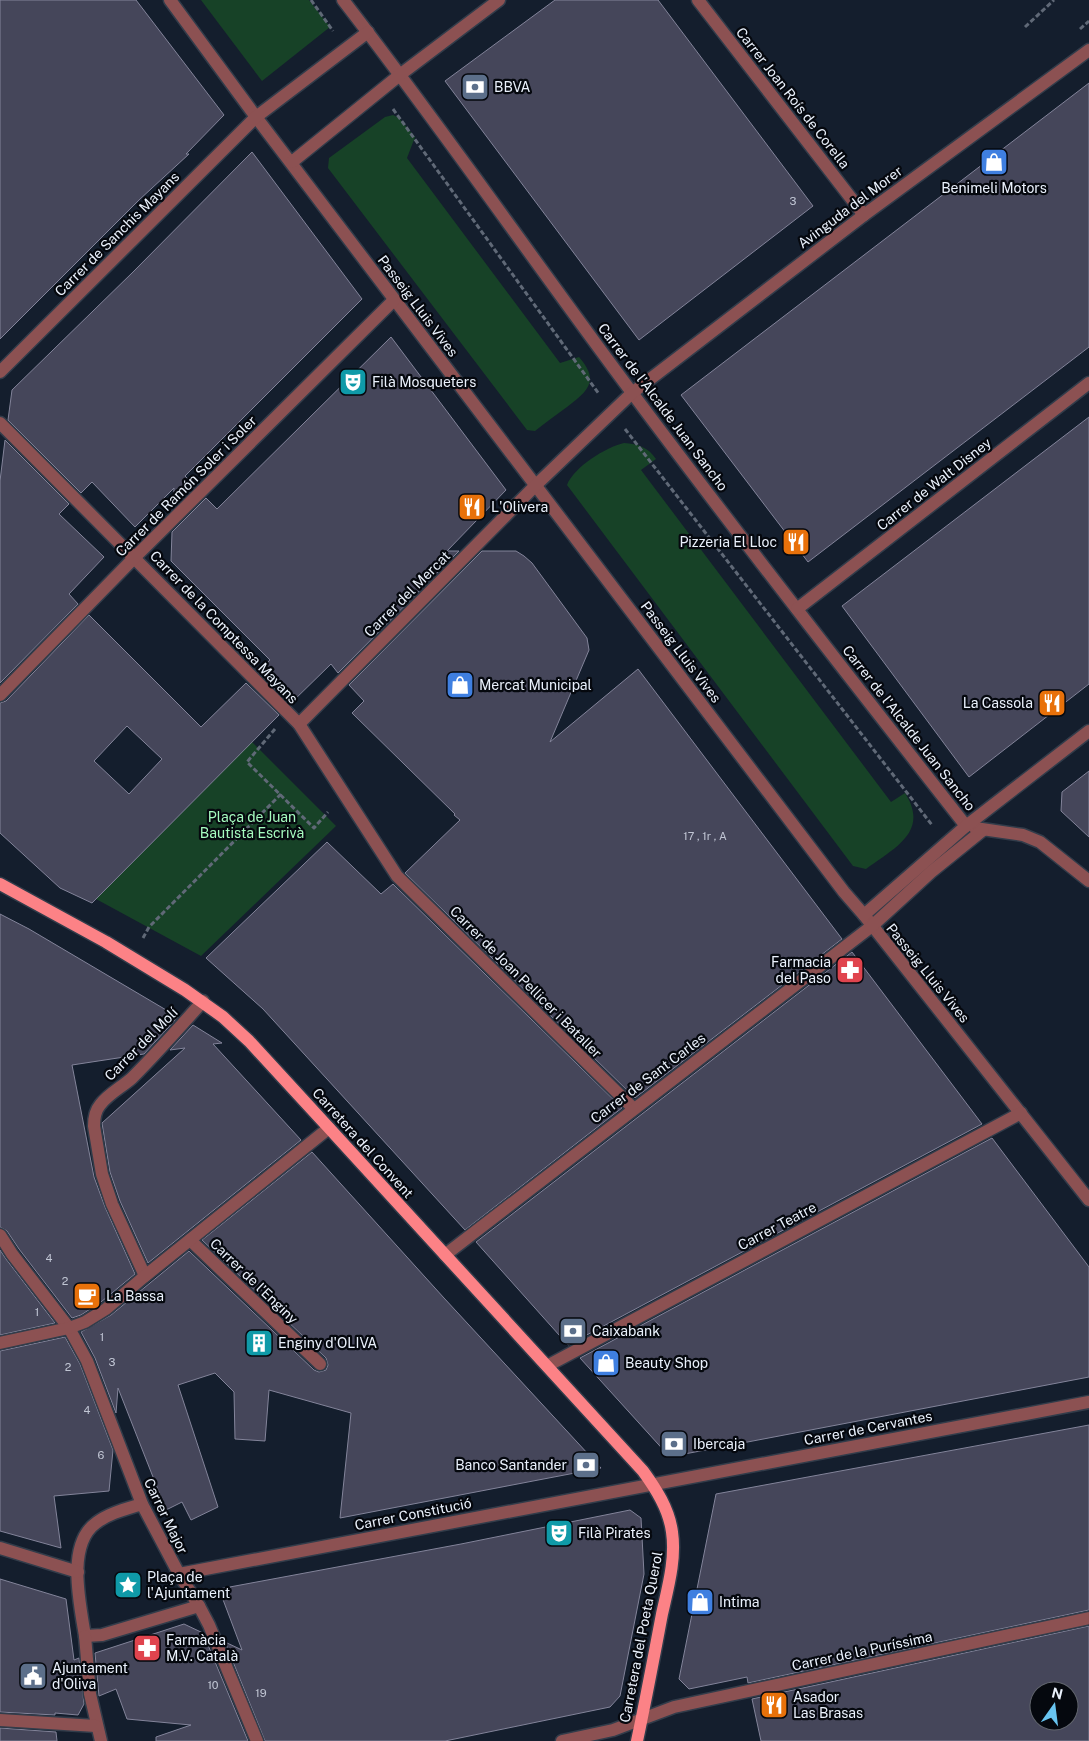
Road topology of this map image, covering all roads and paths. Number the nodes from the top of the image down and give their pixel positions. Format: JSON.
{"nodes":[{"id":1,"x":170,"y":0,"type":"edge"},
{"id":2,"x":343,"y":0,"type":"edge"},
{"id":3,"x":500,"y":0,"type":"edge"},
{"id":4,"x":698,"y":0,"type":"edge"},
{"id":5,"x":1054,"y":0,"type":"edge"},
{"id":6,"x":1089,"y":21,"type":"edge"},
{"id":7,"x":1026,"y":27,"type":"dead end"},
{"id":8,"x":368,"y":32,"type":"junction"},
{"id":9,"x":1076,"y":32,"type":"dead end"},
{"id":10,"x":1089,"y":50,"type":"edge"},
{"id":11,"x":401,"y":74,"type":"junction"},
{"id":12,"x":256,"y":117,"type":"junction"},
{"id":13,"x":292,"y":162,"type":"junction"},
{"id":14,"x":864,"y":215,"type":"junction"},
{"id":15,"x":394,"y":300,"type":"junction"},
{"id":16,"x":0,"y":372,"type":"edge"},
{"id":17,"x":1089,"y":383,"type":"edge"},
{"id":18,"x":632,"y":393,"type":"junction"},
{"id":19,"x":0,"y":422,"type":"edge"},
{"id":20,"x":536,"y":485,"type":"junction"},
{"id":21,"x":136,"y":557,"type":"junction"},
{"id":22,"x":797,"y":609,"type":"junction"},
{"id":23,"x":0,"y":695,"type":"edge"},
{"id":24,"x":289,"y":714,"type":"junction"},
{"id":25,"x":299,"y":724,"type":"junction"},
{"id":26,"x":1089,"y":731,"type":"edge"},
{"id":27,"x":280,"y":794,"type":"junction"},
{"id":28,"x":345,"y":796,"type":"junction"},
{"id":29,"x":966,"y":826,"type":"junction"},
{"id":30,"x":983,"y":830,"type":"junction"},
{"id":31,"x":397,"y":876,"type":"joint"},
{"id":32,"x":1089,"y":881,"type":"edge"},
{"id":33,"x":0,"y":884,"type":"edge"},
{"id":34,"x":864,"y":915,"type":"junction"},
{"id":35,"x":872,"y":926,"type":"junction"},
{"id":36,"x":131,"y":957,"type":"junction"},
{"id":37,"x":203,"y":1001,"type":"junction"},
{"id":38,"x":633,"y":1108,"type":"junction"},
{"id":39,"x":1021,"y":1113,"type":"junction"},
{"id":40,"x":329,"y":1128,"type":"junction"},
{"id":41,"x":1089,"y":1200,"type":"edge"},
{"id":42,"x":0,"y":1235,"type":"edge"},
{"id":43,"x":190,"y":1240,"type":"junction"},
{"id":44,"x":444,"y":1255,"type":"junction"},
{"id":45,"x":145,"y":1276,"type":"junction"},
{"id":46,"x":68,"y":1328,"type":"junction"},
{"id":47,"x":0,"y":1343,"type":"edge"},
{"id":48,"x":320,"y":1364,"type":"dead end"},
{"id":49,"x":547,"y":1366,"type":"junction"},
{"id":50,"x":1089,"y":1402,"type":"edge"},
{"id":51,"x":653,"y":1484,"type":"junction"},
{"id":52,"x":142,"y":1504,"type":"junction"},
{"id":53,"x":0,"y":1548,"type":"edge"},
{"id":54,"x":78,"y":1572,"type":"junction"},
{"id":55,"x":179,"y":1574,"type":"junction"},
{"id":56,"x":199,"y":1606,"type":"junction"},
{"id":57,"x":1089,"y":1618,"type":"edge"},
{"id":58,"x":85,"y":1636,"type":"junction"},
{"id":59,"x":642,"y":1719,"type":"junction"},
{"id":60,"x":0,"y":1720,"type":"edge"},
{"id":61,"x":96,"y":1726,"type":"junction"},
{"id":62,"x":101,"y":1741,"type":"edge"},
{"id":63,"x":257,"y":1741,"type":"edge"},
{"id":64,"x":562,"y":1741,"type":"edge"},
{"id":65,"x":637,"y":1741,"type":"edge"}],
"edges":[{"from":1,"to":12,"type":"street","name":"Passeig Lluis Vives"},
{"from":2,"to":8,"type":"street","name":"Carrer de l'Alcalde Juan Sancho"},
{"from":3,"to":11,"type":"street"},
{"from":4,"to":14,"type":"street","name":"Carrer Joan Roís de Corella"},
{"from":5,"to":7,"type":"path"},
{"from":6,"to":9,"type":"path"},
{"from":8,"to":11,"type":"street","name":"Carrer de l'Alcalde Juan Sancho"},
{"from":8,"to":12,"type":"street","name":"Carrer de Sanchis Mayans"},
{"from":10,"to":14,"type":"street","name":"Avinguda del Morer"},
{"from":11,"to":13,"type":"street"},
{"from":11,"to":18,"type":"street","name":"Carrer de l'Alcalde Juan Sancho"},
{"from":12,"to":13,"type":"street","name":"Passeig Lluis Vives"},
{"from":12,"to":16,"type":"street","name":"Carrer de Sanchis Mayans"},
{"from":13,"to":15,"type":"street","name":"Passeig Lluis Vives"},
{"from":14,"to":18,"type":"street","name":"Avinguda del Morer"},
{"from":15,"to":20,"type":"street","name":"Passeig Lluis Vives"},
{"from":15,"to":21,"type":"street","name":"Carrer de Ramón Soler i Soler"},
{"from":17,"to":22,"type":"street","name":"Carrer de Walt Disney"},
{"from":18,"to":20,"type":"street","name":"Avinguda del Morer"},
{"from":18,"to":22,"type":"street","name":"Carrer de l'Alcalde Juan Sancho"},
{"from":19,"to":21,"type":"street","name":"Carrer de la Comptessa Mayans"},
{"from":20,"to":25,"type":"street","name":"Carrer del Mercat"},
{"from":20,"to":34,"type":"street","name":"Passeig Lluis Vives"},
{"from":21,"to":23,"type":"street","name":"Carrer de Ramón Soler i Soler"},
{"from":21,"to":24,"type":"street","name":"Carrer de la Comptessa Mayans"},
{"from":22,"to":29,"type":"street","name":"Carrer de l'Alcalde Juan Sancho"},
{"from":24,"to":25,"type":"street","name":"Carrer de la Comptessa Mayans"},
{"from":24,"to":27,"type":"path"},
{"from":25,"to":28,"type":"street","name":"Carrer de la Comptessa Mayans"},
{"from":26,"to":29,"type":"street"},
{"from":27,"to":28,"type":"path"},
{"from":27,"to":36,"type":"path"},
{"from":28,"to":31,"type":"street","name":"Carrer de la Comptessa Mayans"},
{"from":29,"to":30,"type":"street"},
{"from":29,"to":34,"type":"street"},
{"from":30,"to":32,"type":"street"},
{"from":30,"to":35,"type":"street","name":"Carrer de Sant Carles"},
{"from":31,"to":38,"type":"street","name":"Carrer de Joan Pellicer i Bataller"},
{"from":33,"to":36,"type":"main road","name":"Carretera del Convent"},
{"from":34,"to":35,"type":"street","name":"Passeig Lluis Vives"},
{"from":35,"to":38,"type":"street","name":"Carrer de Sant Carles"},
{"from":35,"to":39,"type":"street","name":"Passeig Lluis Vives"},
{"from":36,"to":37,"type":"main road","name":"Carretera del Convent"},
{"from":37,"to":40,"type":"main road","name":"Carretera del Convent"},
{"from":37,"to":45,"type":"street","name":"Carrer del Molí"},
{"from":38,"to":44,"type":"street","name":"Carrer de Sant Carles"},
{"from":39,"to":41,"type":"street","name":"Passeig Lluis Vives"},
{"from":39,"to":49,"type":"street","name":"Carrer Teatre"},
{"from":40,"to":43,"type":"street","name":"Carrer de l'Enginy"},
{"from":40,"to":44,"type":"main road","name":"Carretera del Convent"},
{"from":42,"to":46,"type":"street","name":"Carrer Major"},
{"from":43,"to":45,"type":"street","name":"Carrer de l'Enginy"},
{"from":43,"to":48,"type":"street","name":"Carrer de l'Enginy"},
{"from":44,"to":49,"type":"main road","name":"Carretera del Convent"},
{"from":45,"to":46,"type":"street","name":"Carrer de l'Enginy"},
{"from":46,"to":47,"type":"street","name":"Carrer de l'Enginy"},
{"from":46,"to":52,"type":"street","name":"Carrer Major"},
{"from":49,"to":51,"type":"main road","name":"Carretera del Convent"},
{"from":50,"to":51,"type":"street","name":"Carrer de Cervantes"},
{"from":51,"to":55,"type":"street","name":"Carrer Constitució"},
{"from":51,"to":59,"type":"main road","name":"Carretera del Poeta Querol"},
{"from":52,"to":54,"type":"street"},
{"from":52,"to":55,"type":"street","name":"Carrer Major"},
{"from":53,"to":54,"type":"street"},
{"from":54,"to":58,"type":"street"},
{"from":55,"to":56,"type":"street","name":"Carrer Major"},
{"from":56,"to":58,"type":"street"},
{"from":56,"to":63,"type":"street","name":"Carrer Major"},
{"from":57,"to":59,"type":"street","name":"Carrer de la Puríssima"},
{"from":58,"to":61,"type":"street"},
{"from":59,"to":64,"type":"street","name":"Carrer de la Puríssima"},
{"from":59,"to":65,"type":"main road","name":"Carretera del Poeta Querol"},
{"from":60,"to":61,"type":"street"},
{"from":61,"to":62,"type":"street"}]}
